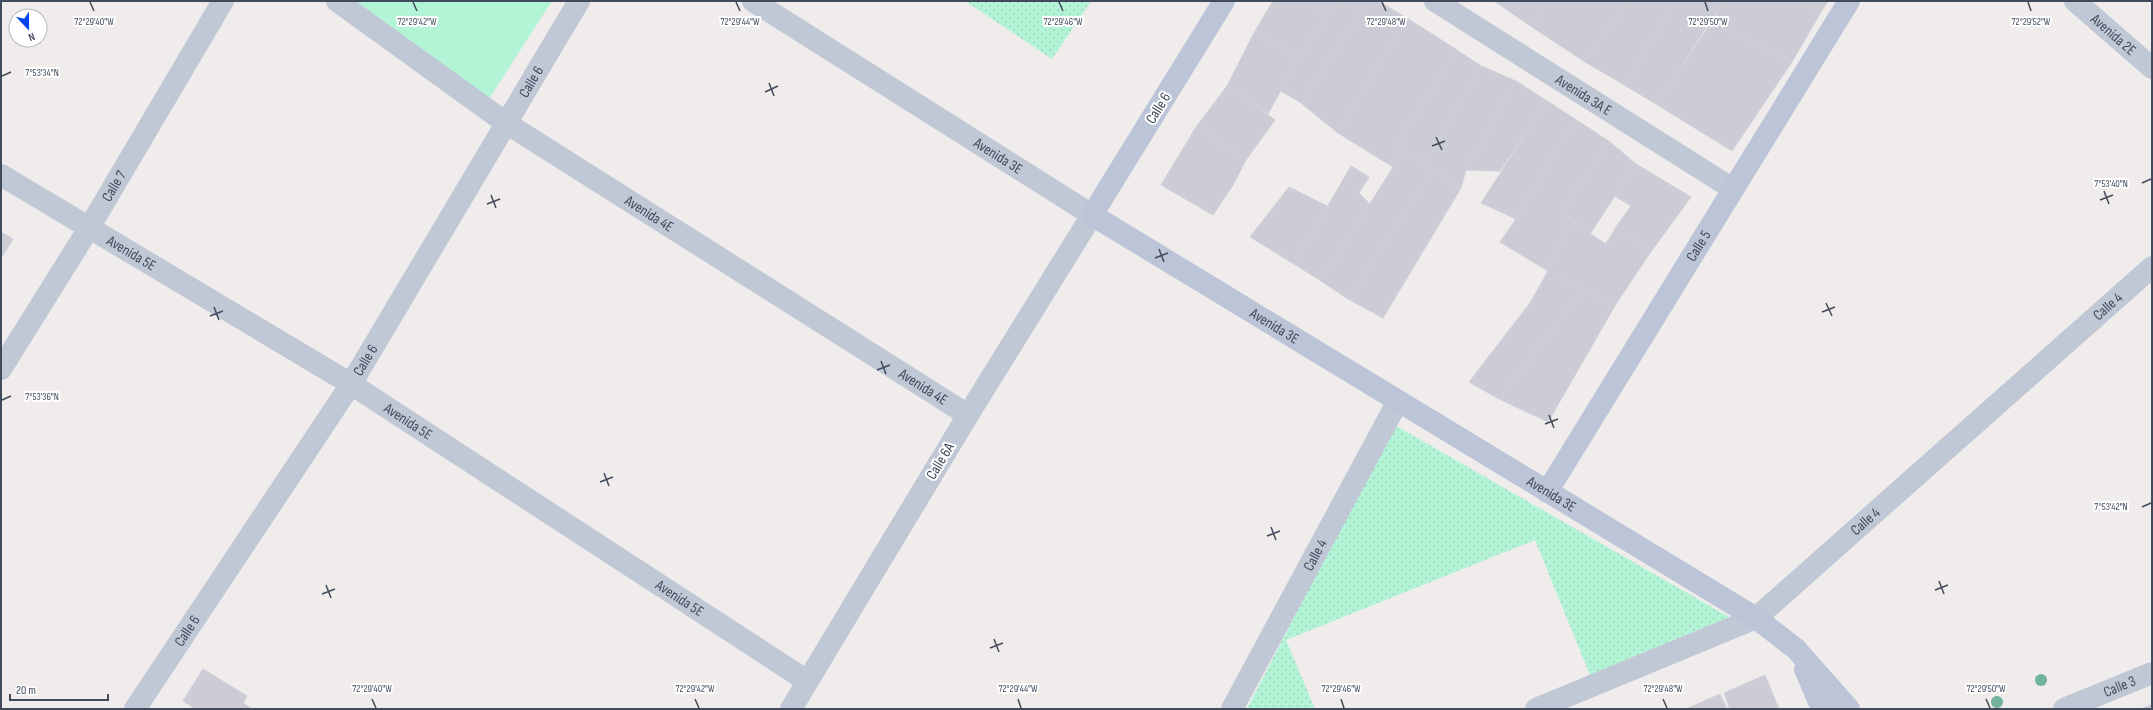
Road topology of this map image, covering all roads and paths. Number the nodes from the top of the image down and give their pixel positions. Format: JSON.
{"nodes":[{"id":1,"x":223,"y":1,"type":"edge"},
{"id":2,"x":337,"y":1,"type":"edge"},
{"id":3,"x":579,"y":1,"type":"edge"},
{"id":4,"x":753,"y":1,"type":"edge"},
{"id":5,"x":1224,"y":1,"type":"edge"},
{"id":6,"x":1434,"y":1,"type":"edge"},
{"id":7,"x":1849,"y":1,"type":"edge"},
{"id":8,"x":2075,"y":1,"type":"edge"},
{"id":9,"x":2152,"y":68,"type":"edge"},
{"id":10,"x":506,"y":123,"type":"junction"},
{"id":11,"x":1,"y":175,"type":"edge"},
{"id":12,"x":1732,"y":189,"type":"junction"},
{"id":13,"x":1092,"y":215,"type":"junction"},
{"id":14,"x":89,"y":228,"type":"junction"},
{"id":15,"x":2152,"y":267,"type":"edge"},
{"id":16,"x":1,"y":368,"type":"edge"},
{"id":17,"x":351,"y":384,"type":"junction"},
{"id":18,"x":1398,"y":401,"type":"junction"},
{"id":19,"x":968,"y":415,"type":"junction"},
{"id":20,"x":1547,"y":492,"type":"junction"},
{"id":21,"x":1756,"y":618,"type":"junction"},
{"id":22,"x":1796,"y":650,"type":"junction"},
{"id":23,"x":2152,"y":673,"type":"edge"},
{"id":24,"x":807,"y":681,"type":"junction"},
{"id":25,"x":135,"y":709,"type":"edge"},
{"id":26,"x":791,"y":709,"type":"edge"},
{"id":27,"x":1232,"y":709,"type":"edge"},
{"id":28,"x":1536,"y":709,"type":"edge"},
{"id":29,"x":1822,"y":709,"type":"edge"},
{"id":30,"x":1849,"y":709,"type":"edge"},
{"id":31,"x":2064,"y":709,"type":"edge"}],
"edges":[{"from":1,"to":14,"type":"street","name":"Calle 7"},
{"from":2,"to":10,"type":"street","name":"Avenida 4E"},
{"from":3,"to":10,"type":"street","name":"Calle 6"},
{"from":4,"to":13,"type":"street","name":"Avenida 3E"},
{"from":5,"to":13,"type":"street","name":"Calle 6"},
{"from":6,"to":12,"type":"street","name":"Avenida 3A E"},
{"from":7,"to":12,"type":"street","name":"Calle 5"},
{"from":8,"to":9,"type":"street","name":"Avenida 2E"},
{"from":10,"to":17,"type":"street","name":"Calle 6"},
{"from":10,"to":19,"type":"street","name":"Avenida 4E"},
{"from":11,"to":14,"type":"street","name":"Avenida 5E"},
{"from":12,"to":20,"type":"street","name":"Calle 5"},
{"from":13,"to":18,"type":"street","name":"Avenida 3E"},
{"from":13,"to":19,"type":"street","name":"Calle 6A"},
{"from":14,"to":16,"type":"street","name":"Calle 7"},
{"from":14,"to":17,"type":"street","name":"Avenida 5E"},
{"from":15,"to":21,"type":"street","name":"Calle 4"},
{"from":17,"to":24,"type":"street","name":"Avenida 5E"},
{"from":17,"to":25,"type":"street","name":"Calle 6"},
{"from":18,"to":20,"type":"street","name":"Avenida 3E"},
{"from":18,"to":27,"type":"street","name":"Calle 4"},
{"from":19,"to":24,"type":"street","name":"Calle 6A"},
{"from":20,"to":21,"type":"street","name":"Avenida 3E"},
{"from":21,"to":22,"type":"street","name":"Avenida 3E"},
{"from":21,"to":28,"type":"street","name":"Calle 4"},
{"from":22,"to":29,"type":"street","name":"Avenida 3E"},
{"from":22,"to":30,"type":"street","name":"Avenida 3E"},
{"from":23,"to":31,"type":"street","name":"Calle 3"},
{"from":24,"to":26,"type":"street","name":"Calle 6A"}]}
